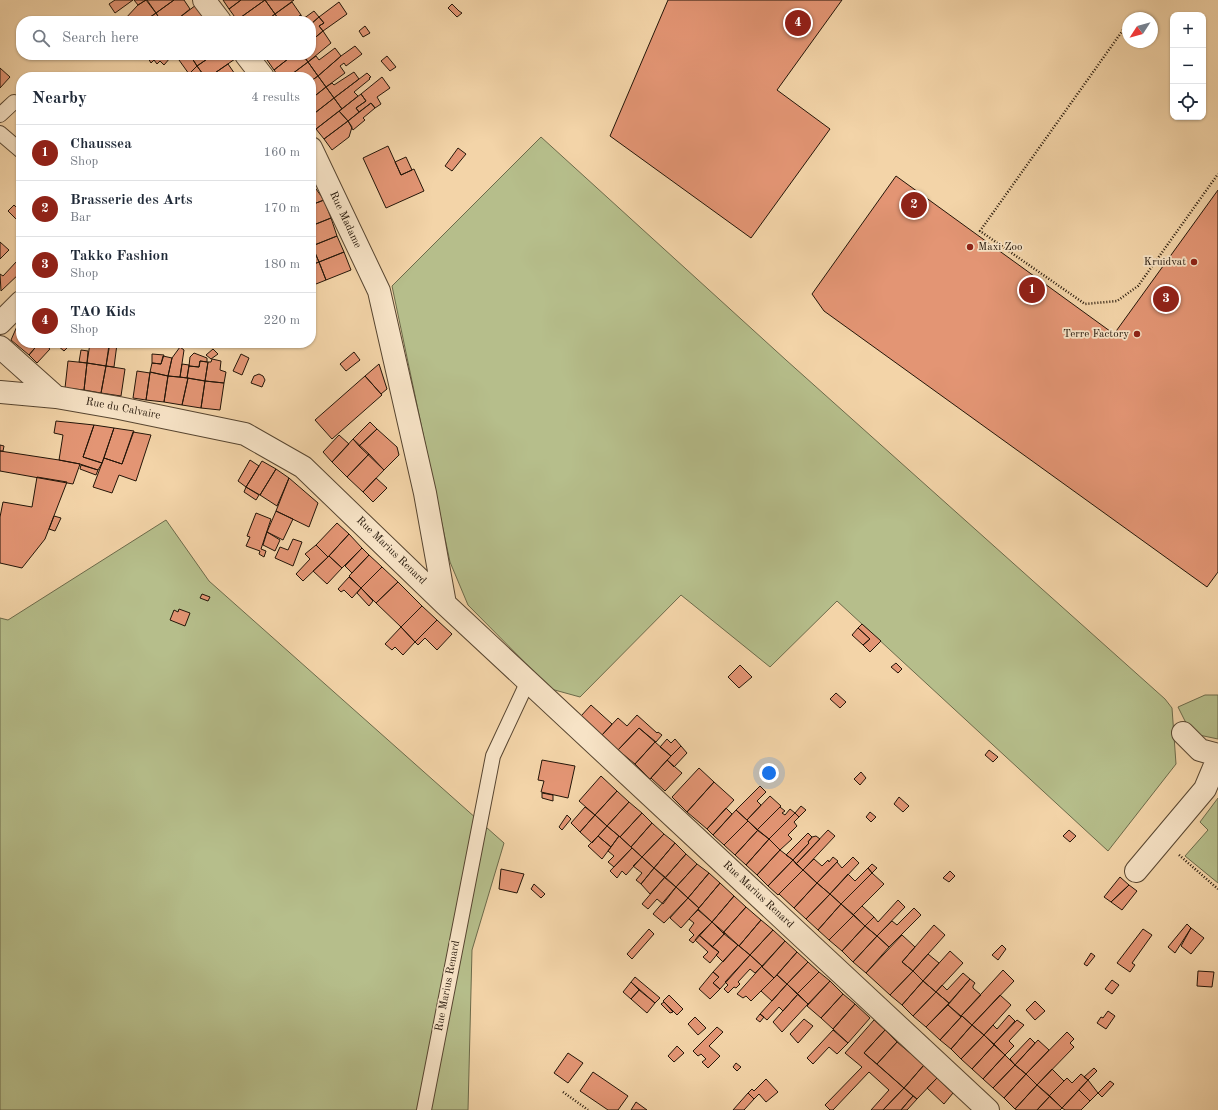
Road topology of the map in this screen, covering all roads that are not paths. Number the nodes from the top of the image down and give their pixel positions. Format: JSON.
{"nodes":[{"id":1,"x":204,"y":0,"type":"edge"},
{"id":2,"x":216,"y":16,"type":"edge"},
{"id":3,"x":250,"y":60,"type":"edge"},
{"id":4,"x":258,"y":72,"type":"edge"},
{"id":5,"x":14,"y":102,"type":"dead end"},
{"id":6,"x":0,"y":115,"type":"edge"},
{"id":7,"x":0,"y":133,"type":"edge"},
{"id":8,"x":16,"y":147,"type":"edge"},
{"id":9,"x":316,"y":159,"type":"edge"},
{"id":10,"x":16,"y":307,"type":"edge"},
{"id":11,"x":0,"y":323,"type":"edge"},
{"id":12,"x":0,"y":347,"type":"edge"},
{"id":13,"x":0,"y":392,"type":"edge"},
{"id":14,"x":56,"y":397,"type":"junction"},
{"id":15,"x":245,"y":434,"type":"joint"},
{"id":16,"x":445,"y":604,"type":"junction"},
{"id":17,"x":528,"y":681,"type":"junction"},
{"id":18,"x":1183,"y":732,"type":"dead end"},
{"id":19,"x":1218,"y":757,"type":"edge"},
{"id":20,"x":1136,"y":871,"type":"dead end"},
{"id":21,"x":424,"y":1110,"type":"edge"},
{"id":22,"x":988,"y":1110,"type":"edge"}],
"edges":[{"from":1,"to":2,"type":"street"},
{"from":3,"to":4,"type":"street"},
{"from":5,"to":6,"type":"lane"},
{"from":7,"to":8,"type":"lane"},
{"from":9,"to":16,"type":"street","name":"Rue Madame"},
{"from":10,"to":11,"type":"street"},
{"from":12,"to":14,"type":"street"},
{"from":13,"to":14,"type":"street","name":"Rue du Calvaire"},
{"from":14,"to":15,"type":"street","name":"Rue du Calvaire"},
{"from":15,"to":16,"type":"street","name":"Rue Marius Renard"},
{"from":16,"to":17,"type":"street","name":"Rue Marius Renard"},
{"from":17,"to":21,"type":"lane","name":"Rue Marius Renard"},
{"from":17,"to":22,"type":"street","name":"Rue Marius Renard"},
{"from":18,"to":19,"type":"street"},
{"from":19,"to":20,"type":"street"}]}
